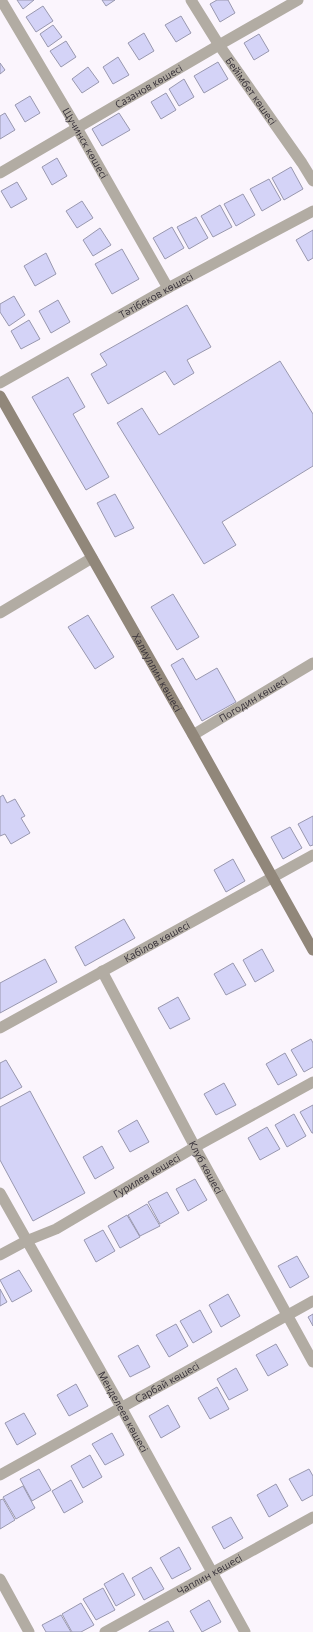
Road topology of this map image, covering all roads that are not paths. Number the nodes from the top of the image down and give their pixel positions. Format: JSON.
{"nodes":[{"id":1,"x":1,"y":0,"type":"edge"},
{"id":2,"x":191,"y":0,"type":"edge"},
{"id":3,"x":298,"y":0,"type":"edge"},
{"id":4,"x":219,"y":45,"type":"junction"},
{"id":5,"x":77,"y":128,"type":"junction"},
{"id":6,"x":0,"y":173,"type":"edge"},
{"id":7,"x":313,"y":181,"type":"edge"},
{"id":8,"x":313,"y":211,"type":"edge"},
{"id":9,"x":168,"y":288,"type":"junction"},
{"id":10,"x":0,"y":383,"type":"edge"},
{"id":11,"x":0,"y":396,"type":"edge"},
{"id":12,"x":92,"y":558,"type":"junction"},
{"id":13,"x":0,"y":613,"type":"edge"},
{"id":14,"x":313,"y":663,"type":"edge"},
{"id":15,"x":193,"y":735,"type":"junction"},
{"id":16,"x":313,"y":855,"type":"edge"},
{"id":17,"x":272,"y":877,"type":"junction"},
{"id":18,"x":313,"y":950,"type":"edge"},
{"id":19,"x":102,"y":971,"type":"junction"},
{"id":20,"x":0,"y":1028,"type":"edge"},
{"id":21,"x":313,"y":1082,"type":"edge"},
{"id":22,"x":195,"y":1147,"type":"junction"},
{"id":23,"x":0,"y":1193,"type":"edge"},
{"id":24,"x":26,"y":1241,"type":"junction"},
{"id":25,"x":0,"y":1255,"type":"edge"},
{"id":26,"x":313,"y":1301,"type":"edge"},
{"id":27,"x":287,"y":1315,"type":"junction"},
{"id":28,"x":313,"y":1362,"type":"edge"},
{"id":29,"x":121,"y":1407,"type":"junction"},
{"id":30,"x":0,"y":1475,"type":"edge"},
{"id":31,"x":313,"y":1517,"type":"edge"},
{"id":32,"x":212,"y":1573,"type":"junction"},
{"id":33,"x":0,"y":1579,"type":"edge"},
{"id":34,"x":29,"y":1632,"type":"edge"},
{"id":35,"x":105,"y":1632,"type":"edge"},
{"id":36,"x":244,"y":1632,"type":"edge"}],
"edges":[{"from":1,"to":5,"type":"street","name":"Щучинск көшесі"},
{"from":2,"to":4,"type":"street","name":"Бейімбет көшесі"},
{"from":3,"to":4,"type":"street","name":"Сазанов көшесі"},
{"from":4,"to":5,"type":"street","name":"Сазанов көшесі"},
{"from":4,"to":7,"type":"street","name":"Бейімбет көшесі"},
{"from":5,"to":6,"type":"street","name":"Сазанов көшесі"},
{"from":5,"to":9,"type":"street","name":"Щучинск көшесі"},
{"from":8,"to":9,"type":"street","name":"Тәтібеков көшесі"},
{"from":9,"to":10,"type":"street","name":"Тәтібеков көшесі"},
{"from":11,"to":12,"type":"main road","name":"Халиуллин көшесі"},
{"from":12,"to":13,"type":"street"},
{"from":12,"to":15,"type":"main road","name":"Халиуллин көшесі"},
{"from":14,"to":15,"type":"street","name":"Погодин көшесі"},
{"from":15,"to":17,"type":"main road","name":"Халиуллин көшесі"},
{"from":16,"to":17,"type":"street","name":"Кабілов көшесі"},
{"from":17,"to":18,"type":"main road","name":"Халиуллин көшесі"},
{"from":17,"to":19,"type":"street","name":"Кабілов көшесі"},
{"from":19,"to":20,"type":"street","name":"Кабілов көшесі"},
{"from":19,"to":22,"type":"street","name":"Клуб көшесі"},
{"from":21,"to":22,"type":"street","name":"Гурилев көшесі"},
{"from":22,"to":24,"type":"street","name":"Гурилев көшесі"},
{"from":22,"to":27,"type":"street","name":"Клуб көшесі"},
{"from":23,"to":24,"type":"street","name":"Менделеев көшесі"},
{"from":24,"to":25,"type":"street","name":"Гурилев көшесі"},
{"from":24,"to":29,"type":"street","name":"Менделеев көшесі"},
{"from":26,"to":27,"type":"street","name":"Сарбай көшесі"},
{"from":27,"to":28,"type":"street","name":"Клуб көшесі"},
{"from":27,"to":29,"type":"street","name":"Сарбай көшесі"},
{"from":29,"to":30,"type":"street","name":"Сарбай көшесі"},
{"from":29,"to":32,"type":"street","name":"Менделеев көшесі"},
{"from":31,"to":32,"type":"street","name":"Чаплин көшесі"},
{"from":32,"to":35,"type":"street","name":"Чаплин көшесі"},
{"from":32,"to":36,"type":"street","name":"Менделеев көшесі"},
{"from":33,"to":34,"type":"street"}]}
